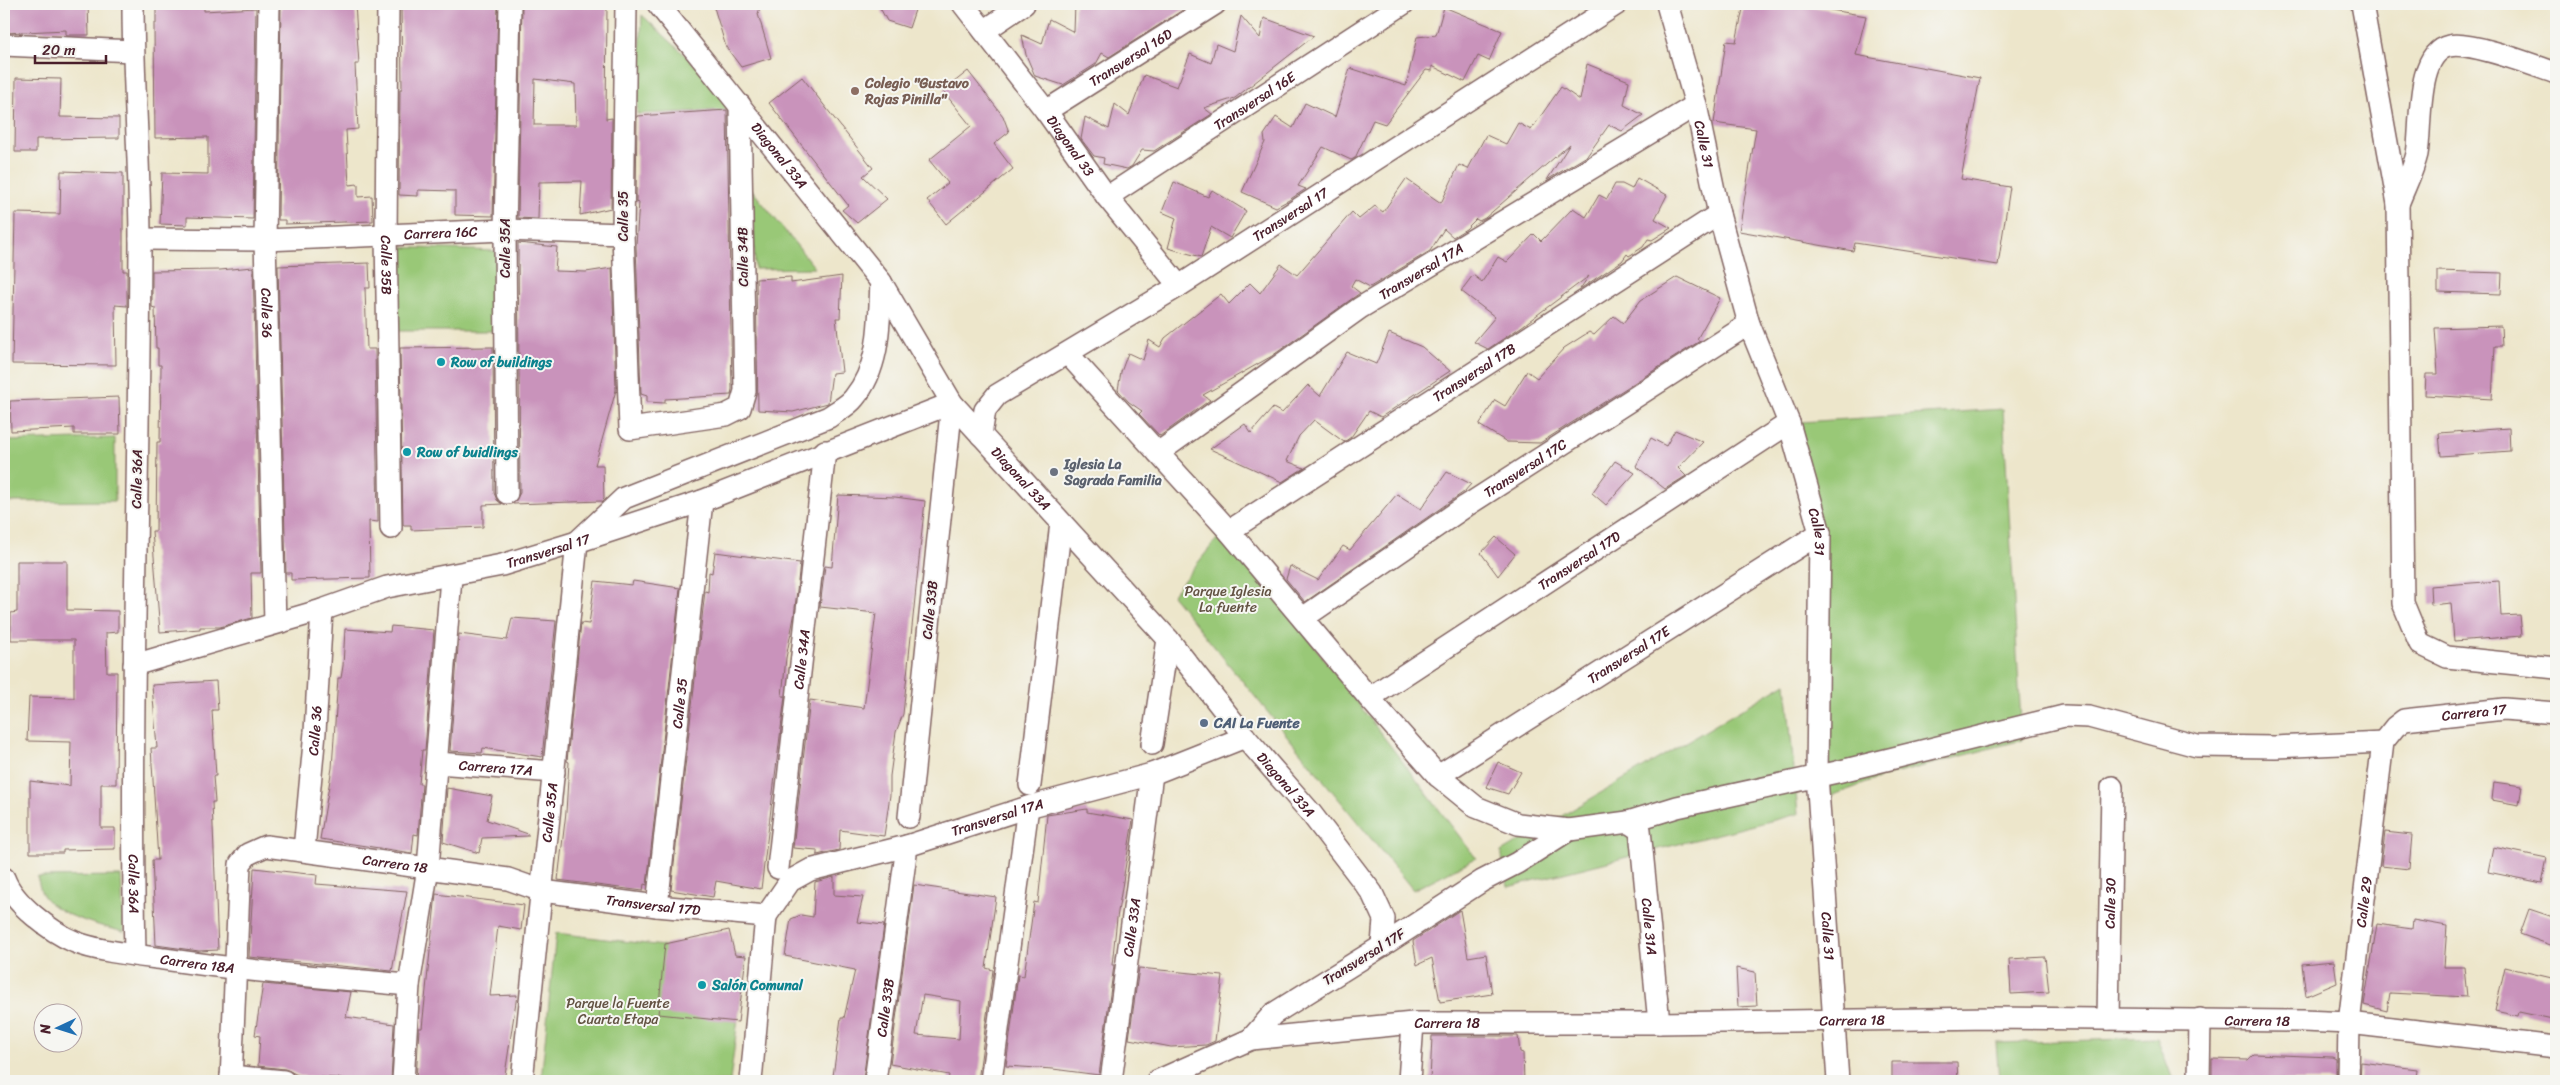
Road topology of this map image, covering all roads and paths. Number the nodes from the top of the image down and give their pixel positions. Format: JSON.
{"nodes":[{"id":1,"x":133,"y":4,"type":"edge"},
{"id":2,"x":269,"y":4,"type":"edge"},
{"id":3,"x":388,"y":4,"type":"edge"},
{"id":4,"x":510,"y":4,"type":"edge"},
{"id":5,"x":626,"y":4,"type":"edge"},
{"id":6,"x":658,"y":4,"type":"edge"},
{"id":7,"x":963,"y":4,"type":"edge"},
{"id":8,"x":1024,"y":4,"type":"edge"},
{"id":9,"x":1215,"y":4,"type":"edge"},
{"id":10,"x":1403,"y":4,"type":"edge"},
{"id":11,"x":1617,"y":4,"type":"edge"},
{"id":12,"x":1667,"y":4,"type":"edge"},
{"id":13,"x":2362,"y":4,"type":"edge"},
{"id":14,"x":984,"y":31,"type":"junction"},
{"id":15,"x":4,"y":45,"type":"edge"},
{"id":16,"x":133,"y":51,"type":"junction"},
{"id":17,"x":2556,"y":73,"type":"edge"},
{"id":18,"x":740,"y":105,"type":"junction"},
{"id":19,"x":1696,"y":105,"type":"junction"},
{"id":20,"x":1046,"y":111,"type":"junction"},
{"id":21,"x":1107,"y":197,"type":"junction"},
{"id":22,"x":2398,"y":204,"type":"junction"},
{"id":23,"x":1719,"y":214,"type":"junction"},
{"id":24,"x":505,"y":230,"type":"junction"},
{"id":25,"x":623,"y":234,"type":"junction"},
{"id":26,"x":386,"y":236,"type":"junction"},
{"id":27,"x":140,"y":239,"type":"junction"},
{"id":28,"x":266,"y":240,"type":"junction"},
{"id":29,"x":881,"y":282,"type":"junction"},
{"id":30,"x":1179,"y":286,"type":"junction"},
{"id":31,"x":1749,"y":324,"type":"junction"},
{"id":32,"x":1068,"y":354,"type":"junction"},
{"id":33,"x":952,"y":403,"type":"junction"},
{"id":34,"x":1789,"y":423,"type":"junction"},
{"id":35,"x":630,"y":428,"type":"joint"},
{"id":36,"x":981,"y":435,"type":"junction"},
{"id":37,"x":826,"y":451,"type":"junction"},
{"id":38,"x":1158,"y":453,"type":"junction"},
{"id":39,"x":506,"y":493,"type":"dead end"},
{"id":40,"x":702,"y":501,"type":"junction"},
{"id":41,"x":1061,"y":523,"type":"junction"},
{"id":42,"x":391,"y":528,"type":"dead end"},
{"id":43,"x":1229,"y":530,"type":"junction"},
{"id":44,"x":1820,"y":533,"type":"junction"},
{"id":45,"x":577,"y":542,"type":"junction"},
{"id":46,"x":451,"y":577,"type":"junction"},
{"id":47,"x":322,"y":610,"type":"junction"},
{"id":48,"x":1303,"y":618,"type":"junction"},
{"id":49,"x":275,"y":623,"type":"junction"},
{"id":50,"x":1168,"y":639,"type":"junction"},
{"id":51,"x":134,"y":665,"type":"junction"},
{"id":52,"x":2556,"y":668,"type":"edge"},
{"id":53,"x":1369,"y":698,"type":"junction"},
{"id":54,"x":2556,"y":713,"type":"edge"},
{"id":55,"x":2389,"y":734,"type":"junction"},
{"id":56,"x":1245,"y":737,"type":"junction"},
{"id":57,"x":1152,"y":744,"type":"dead end"},
{"id":58,"x":437,"y":763,"type":"junction"},
{"id":59,"x":554,"y":772,"type":"junction"},
{"id":60,"x":1152,"y":774,"type":"junction"},
{"id":61,"x":1818,"y":775,"type":"junction"},
{"id":62,"x":1438,"y":776,"type":"junction"},
{"id":63,"x":1030,"y":785,"type":"dead end"},
{"id":64,"x":2112,"y":787,"type":"dead end"},
{"id":65,"x":1028,"y":807,"type":"junction"},
{"id":66,"x":908,"y":817,"type":"dead end"},
{"id":67,"x":1634,"y":826,"type":"junction"},
{"id":68,"x":1568,"y":830,"type":"junction"},
{"id":69,"x":907,"y":846,"type":"junction"},
{"id":70,"x":304,"y":850,"type":"junction"},
{"id":71,"x":428,"y":868,"type":"junction"},
{"id":72,"x":778,"y":868,"type":"dead end"},
{"id":73,"x":6,"y":883,"type":"edge"},
{"id":74,"x":542,"y":892,"type":"junction"},
{"id":75,"x":657,"y":906,"type":"junction"},
{"id":76,"x":766,"y":916,"type":"junction"},
{"id":77,"x":1382,"y":946,"type":"junction"},
{"id":78,"x":135,"y":955,"type":"junction"},
{"id":79,"x":236,"y":969,"type":"junction"},
{"id":80,"x":409,"y":985,"type":"junction"},
{"id":81,"x":2108,"y":1019,"type":"junction"},
{"id":82,"x":2200,"y":1019,"type":"junction"},
{"id":83,"x":1833,"y":1020,"type":"junction"},
{"id":84,"x":1412,"y":1023,"type":"junction"},
{"id":85,"x":1659,"y":1023,"type":"junction"},
{"id":86,"x":2350,"y":1024,"type":"junction"},
{"id":87,"x":1251,"y":1040,"type":"junction"},
{"id":88,"x":2556,"y":1047,"type":"edge"},
{"id":89,"x":231,"y":1079,"type":"edge"},
{"id":90,"x":284,"y":1081,"type":"edge"},
{"id":91,"x":403,"y":1081,"type":"edge"},
{"id":92,"x":522,"y":1081,"type":"edge"},
{"id":93,"x":751,"y":1081,"type":"edge"},
{"id":94,"x":875,"y":1081,"type":"edge"},
{"id":95,"x":991,"y":1081,"type":"edge"},
{"id":96,"x":1111,"y":1081,"type":"edge"},
{"id":97,"x":1157,"y":1081,"type":"edge"},
{"id":98,"x":1409,"y":1081,"type":"edge"},
{"id":99,"x":1838,"y":1081,"type":"edge"},
{"id":100,"x":2199,"y":1081,"type":"edge"},
{"id":101,"x":2348,"y":1081,"type":"edge"}],
"edges":[{"from":1,"to":16,"type":"street","name":"Calle 36A"},
{"from":2,"to":28,"type":"street","name":"Calle 36"},
{"from":3,"to":26,"type":"street","name":"Calle 35B"},
{"from":4,"to":24,"type":"street","name":"Calle 35A"},
{"from":5,"to":25,"type":"street","name":"Calle 35"},
{"from":6,"to":18,"type":"street","name":"Diagonal 33A"},
{"from":7,"to":14,"type":"street","name":"Diagonal 33"},
{"from":8,"to":14,"type":"street"},
{"from":9,"to":20,"type":"street","name":"Transversal 16D"},
{"from":10,"to":21,"type":"street","name":"Transversal 16E"},
{"from":11,"to":30,"type":"street","name":"Transversal 17"},
{"from":12,"to":19,"type":"street","name":"Calle 31"},
{"from":13,"to":22,"type":"street"},
{"from":14,"to":20,"type":"street","name":"Diagonal 33"},
{"from":15,"to":16,"type":"street"},
{"from":16,"to":27,"type":"street","name":"Calle 36A"},
{"from":17,"to":22,"type":"street"},
{"from":18,"to":29,"type":"street","name":"Diagonal 33A"},
{"from":18,"to":35,"type":"street","name":"Calle 34B"},
{"from":19,"to":23,"type":"street","name":"Calle 31"},
{"from":19,"to":38,"type":"street","name":"Transversal 17A"},
{"from":20,"to":21,"type":"street","name":"Diagonal 33"},
{"from":21,"to":30,"type":"street","name":"Diagonal 33"},
{"from":22,"to":52,"type":"street"},
{"from":23,"to":31,"type":"street","name":"Calle 31"},
{"from":23,"to":43,"type":"street","name":"Transversal 17B"},
{"from":24,"to":25,"type":"street","name":"Carrera 16C"},
{"from":24,"to":26,"type":"street","name":"Carrera 16C"},
{"from":24,"to":39,"type":"street","name":"Calle 35A"},
{"from":25,"to":35,"type":"street","name":"Calle 35"},
{"from":26,"to":28,"type":"street","name":"Carrera 16C"},
{"from":26,"to":42,"type":"street","name":"Calle 35B"},
{"from":27,"to":28,"type":"street","name":"Carrera 16C"},
{"from":27,"to":51,"type":"street","name":"Calle 36A"},
{"from":28,"to":49,"type":"street","name":"Calle 36"},
{"from":29,"to":33,"type":"street","name":"Diagonal 33A"},
{"from":29,"to":45,"type":"street"},
{"from":30,"to":32,"type":"street","name":"Transversal 17"},
{"from":31,"to":34,"type":"street","name":"Calle 31"},
{"from":31,"to":48,"type":"street","name":"Transversal 17C"},
{"from":32,"to":36,"type":"street","name":"Transversal 17"},
{"from":32,"to":38,"type":"street"},
{"from":33,"to":36,"type":"street","name":"Diagonal 33A"},
{"from":33,"to":37,"type":"street","name":"Transversal 17"},
{"from":33,"to":66,"type":"street","name":"Calle 33B"},
{"from":34,"to":44,"type":"street","name":"Calle 31"},
{"from":34,"to":53,"type":"street","name":"Transversal 17D"},
{"from":36,"to":41,"type":"street","name":"Diagonal 33A"},
{"from":37,"to":40,"type":"street","name":"Transversal 17"},
{"from":37,"to":72,"type":"street","name":"Calle 34A"},
{"from":38,"to":43,"type":"street"},
{"from":40,"to":45,"type":"street","name":"Transversal 17"},
{"from":40,"to":75,"type":"street","name":"Calle 35"},
{"from":41,"to":50,"type":"street","name":"Diagonal 33A"},
{"from":41,"to":63,"type":"street"},
{"from":43,"to":48,"type":"street"},
{"from":44,"to":61,"type":"street","name":"Calle 31"},
{"from":44,"to":62,"type":"street","name":"Transversal 17E"},
{"from":45,"to":46,"type":"street","name":"Transversal 17"},
{"from":45,"to":59,"type":"street","name":"Calle 35A"},
{"from":46,"to":47,"type":"street","name":"Transversal 17"},
{"from":46,"to":58,"type":"street"},
{"from":47,"to":49,"type":"street","name":"Transversal 17"},
{"from":47,"to":70,"type":"street","name":"Calle 36"},
{"from":48,"to":53,"type":"street"},
{"from":49,"to":51,"type":"street","name":"Transversal 17"},
{"from":50,"to":56,"type":"street","name":"Diagonal 33A"},
{"from":50,"to":57,"type":"street"},
{"from":51,"to":78,"type":"street","name":"Calle 36A"},
{"from":53,"to":62,"type":"street"},
{"from":54,"to":55,"type":"street","name":"Carrera 17"},
{"from":55,"to":61,"type":"street","name":"Carrera 17"},
{"from":55,"to":86,"type":"street","name":"Calle 29"},
{"from":56,"to":60,"type":"street","name":"Transversal 17A"},
{"from":56,"to":77,"type":"street","name":"Diagonal 33A"},
{"from":58,"to":59,"type":"street","name":"Carrera 17A"},
{"from":58,"to":71,"type":"street"},
{"from":59,"to":74,"type":"street","name":"Calle 35A"},
{"from":60,"to":65,"type":"street","name":"Transversal 17A"},
{"from":60,"to":96,"type":"street","name":"Calle 33A"},
{"from":61,"to":67,"type":"street","name":"Carrera 17"},
{"from":61,"to":83,"type":"street","name":"Calle 31"},
{"from":62,"to":68,"type":"street"},
{"from":64,"to":81,"type":"street","name":"Calle 30"},
{"from":65,"to":69,"type":"street","name":"Transversal 17A"},
{"from":65,"to":95,"type":"street"},
{"from":67,"to":68,"type":"street"},
{"from":67,"to":85,"type":"street","name":"Calle 31A"},
{"from":68,"to":77,"type":"street","name":"Transversal 17F"},
{"from":69,"to":76,"type":"street","name":"Transversal 17A"},
{"from":69,"to":94,"type":"street","name":"Calle 33B"},
{"from":70,"to":71,"type":"street","name":"Carrera 18"},
{"from":70,"to":79,"type":"street","name":"Carrera 18"},
{"from":71,"to":74,"type":"street","name":"Carrera 18"},
{"from":71,"to":80,"type":"street"},
{"from":73,"to":78,"type":"street","name":"Carrera 18A"},
{"from":74,"to":75,"type":"street","name":"Transversal 17D"},
{"from":74,"to":92,"type":"street","name":"Calle 35A"},
{"from":75,"to":76,"type":"street","name":"Transversal 17D"},
{"from":76,"to":93,"type":"street"},
{"from":77,"to":87,"type":"street","name":"Transversal 17F"},
{"from":78,"to":79,"type":"street","name":"Carrera 18A"},
{"from":79,"to":80,"type":"street","name":"Carrera 18A"},
{"from":79,"to":89,"type":"street"},
{"from":80,"to":91,"type":"street"},
{"from":81,"to":82,"type":"street","name":"Carrera 18"},
{"from":81,"to":83,"type":"street","name":"Carrera 18"},
{"from":82,"to":86,"type":"street","name":"Carrera 18"},
{"from":82,"to":100,"type":"street"},
{"from":83,"to":85,"type":"street","name":"Carrera 18"},
{"from":83,"to":99,"type":"street","name":"Calle 31"},
{"from":84,"to":85,"type":"street","name":"Carrera 18"},
{"from":84,"to":87,"type":"street","name":"Carrera 18"},
{"from":84,"to":98,"type":"street"},
{"from":86,"to":88,"type":"street","name":"Carrera 18"},
{"from":86,"to":101,"type":"street","name":"Calle 29"},
{"from":87,"to":97,"type":"street","name":"Carrera 18"},
{"from":89,"to":90,"type":"street"}]}
